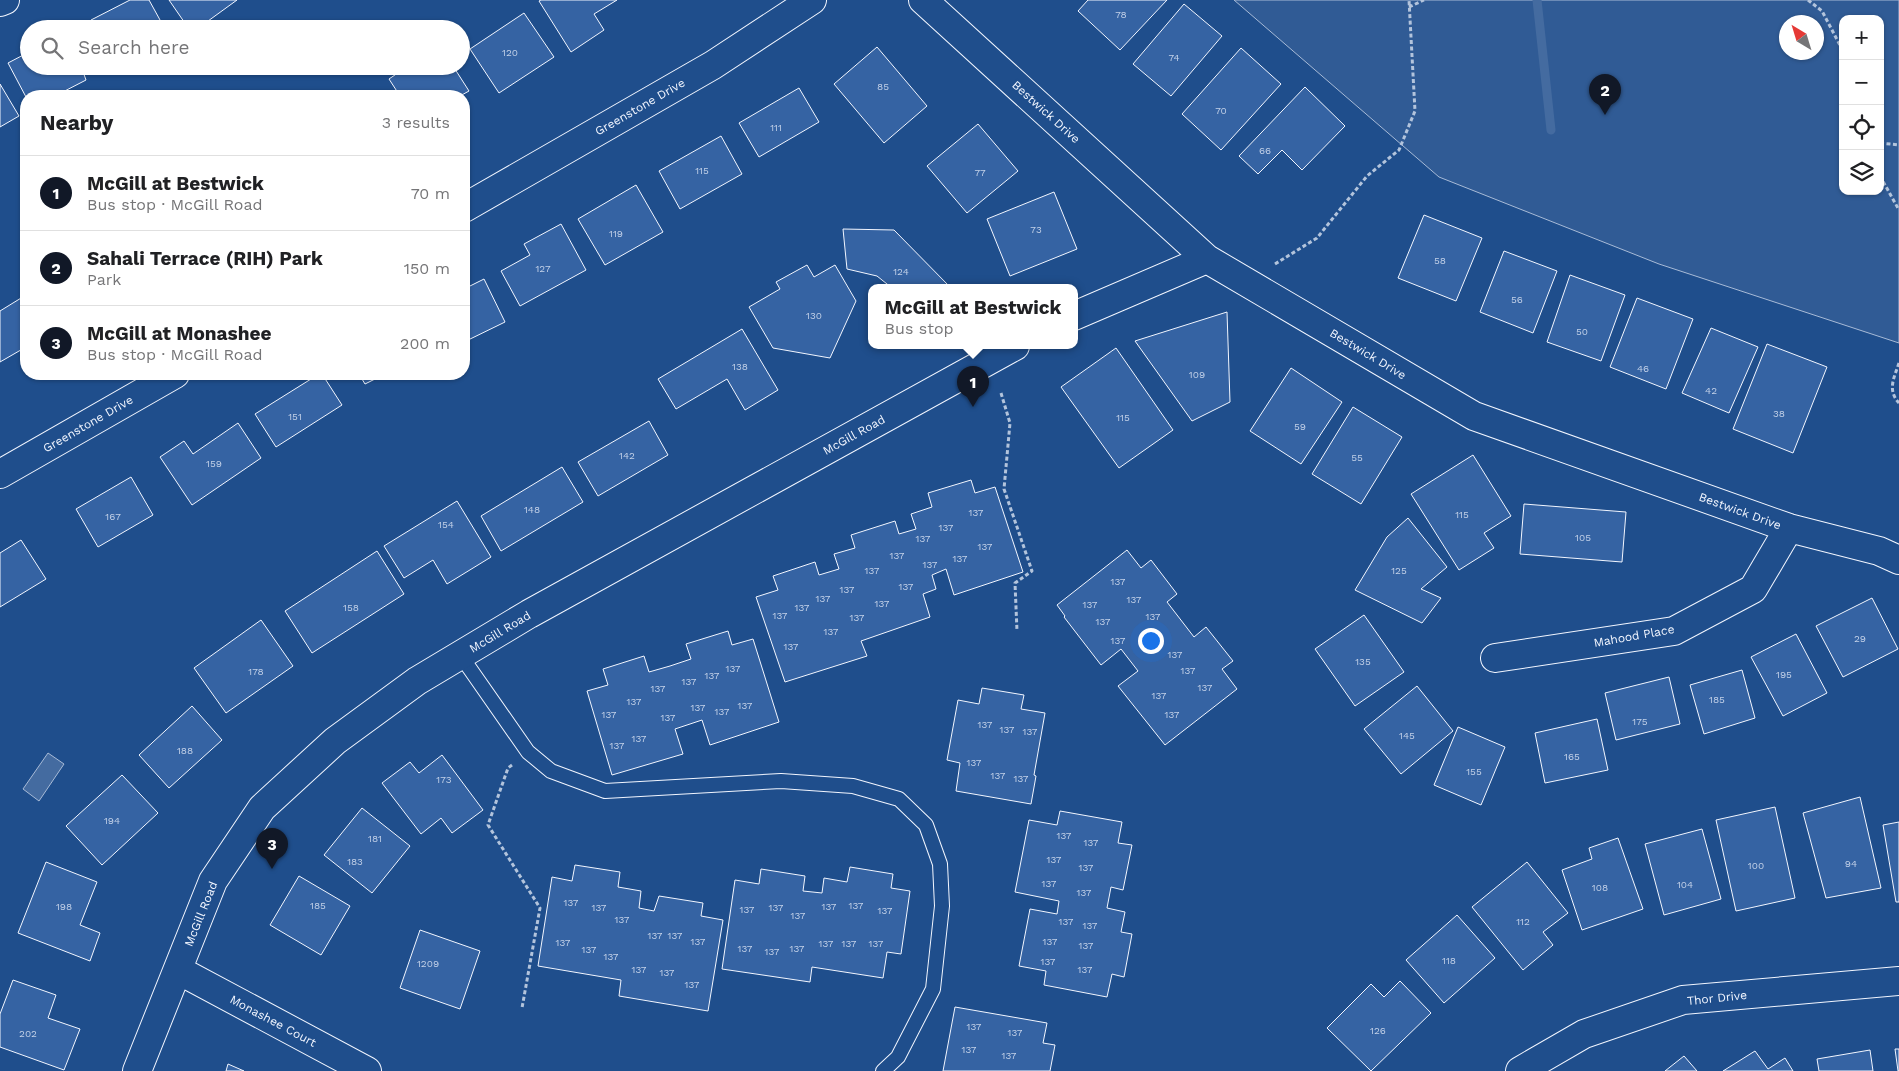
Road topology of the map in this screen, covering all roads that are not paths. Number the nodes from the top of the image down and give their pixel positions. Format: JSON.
{"nodes":[{"id":1,"x":5,"y":0,"type":"edge"},
{"id":2,"x":812,"y":0,"type":"edge"},
{"id":3,"x":923,"y":0,"type":"edge"},
{"id":4,"x":0,"y":2,"type":"edge"},
{"id":5,"x":470,"y":205,"type":"edge"},
{"id":6,"x":1207,"y":259,"type":"junction"},
{"id":7,"x":1078,"y":314,"type":"edge"},
{"id":8,"x":1010,"y":349,"type":"edge"},
{"id":9,"x":164,"y":380,"type":"edge"},
{"id":10,"x":0,"y":474,"type":"edge"},
{"id":11,"x":1789,"y":528,"type":"junction"},
{"id":12,"x":1899,"y":560,"type":"edge"},
{"id":13,"x":461,"y":656,"type":"junction"},
{"id":14,"x":1495,"y":658,"type":"dead end"},
{"id":15,"x":178,"y":970,"type":"junction"},
{"id":16,"x":1899,"y":981,"type":"edge"},
{"id":17,"x":137,"y":1071,"type":"edge"},
{"id":18,"x":367,"y":1071,"type":"edge"},
{"id":19,"x":883,"y":1071,"type":"edge"},
{"id":20,"x":1520,"y":1071,"type":"edge"}],
"edges":[{"from":1,"to":4,"type":"street"},
{"from":2,"to":5,"type":"street","name":"Greenstone Drive"},
{"from":3,"to":6,"type":"street","name":"Bestwick Drive"},
{"from":6,"to":7,"type":"street"},
{"from":6,"to":11,"type":"street","name":"Bestwick Drive"},
{"from":8,"to":13,"type":"street","name":"McGill Road"},
{"from":9,"to":10,"type":"street","name":"Greenstone Drive"},
{"from":11,"to":12,"type":"street","name":"Bestwick Drive"},
{"from":11,"to":14,"type":"street","name":"Mahood Place"},
{"from":13,"to":15,"type":"street","name":"McGill Road"},
{"from":13,"to":19,"type":"lane"},
{"from":15,"to":17,"type":"street","name":"McGill Road"},
{"from":15,"to":18,"type":"street","name":"Monashee Court"},
{"from":16,"to":20,"type":"street","name":"Thor Drive"}]}
